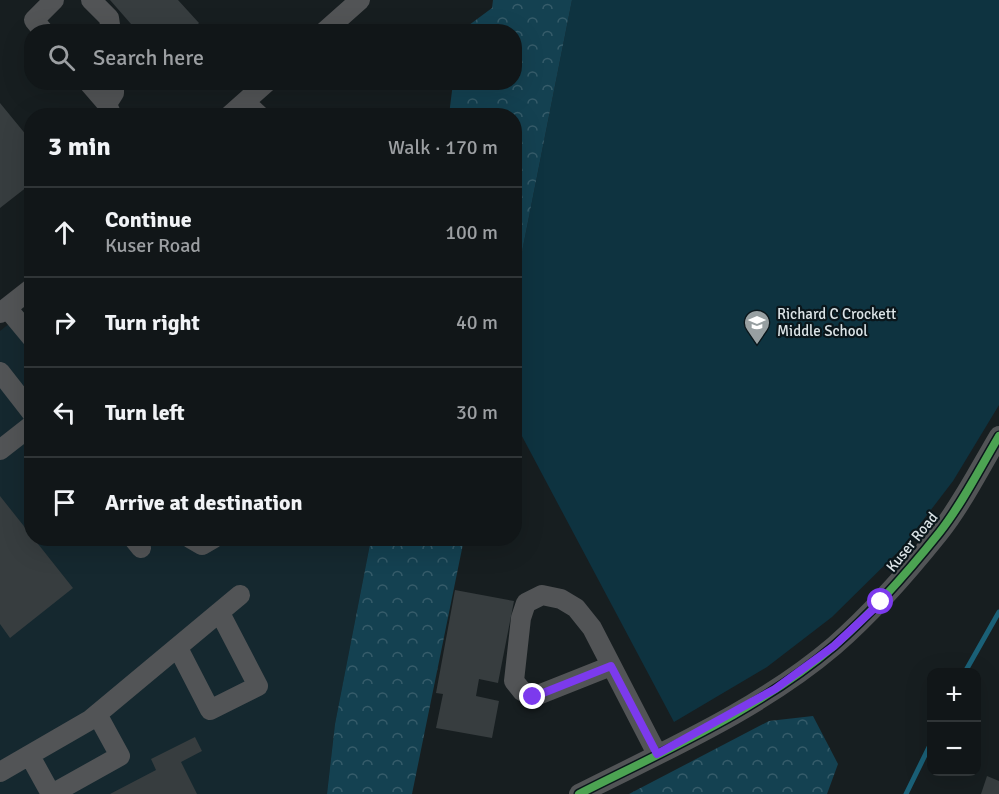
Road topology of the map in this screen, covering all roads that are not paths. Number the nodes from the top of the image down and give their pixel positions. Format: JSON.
{"nodes":[{"id":1,"x":54,"y":0,"type":"edge"},
{"id":2,"x":91,"y":0,"type":"edge"},
{"id":3,"x":360,"y":0,"type":"edge"},
{"id":4,"x":37,"y":24,"type":"edge"},
{"id":5,"x":110,"y":24,"type":"edge"},
{"id":6,"x":333,"y":24,"type":"edge"},
{"id":7,"x":94,"y":90,"type":"edge"},
{"id":8,"x":114,"y":90,"type":"edge"},
{"id":9,"x":258,"y":90,"type":"edge"},
{"id":10,"x":245,"y":102,"type":"junction"},
{"id":11,"x":108,"y":108,"type":"edge"},
{"id":12,"x":110,"y":108,"type":"edge"},
{"id":13,"x":238,"y":108,"type":"edge"},
{"id":14,"x":251,"y":108,"type":"edge"},
{"id":15,"x":24,"y":294,"type":"edge"},
{"id":16,"x":3,"y":310,"type":"edge"},
{"id":17,"x":24,"y":330,"type":"edge"},
{"id":18,"x":0,"y":372,"type":"edge"},
{"id":19,"x":24,"y":403,"type":"edge"},
{"id":20,"x":24,"y":431,"type":"edge"},
{"id":21,"x":999,"y":436,"type":"edge"},
{"id":22,"x":0,"y":450,"type":"edge"},
{"id":23,"x":240,"y":595,"type":"dead end"},
{"id":24,"x":220,"y":613,"type":"junction"},
{"id":25,"x":178,"y":648,"type":"junction"},
{"id":26,"x":611,"y":666,"type":"junction"},
{"id":27,"x":97,"y":714,"type":"junction"},
{"id":28,"x":657,"y":754,"type":"junction"},
{"id":29,"x":30,"y":756,"type":"junction"},
{"id":30,"x":0,"y":772,"type":"edge"},
{"id":31,"x":52,"y":794,"type":"edge"},
{"id":32,"x":579,"y":794,"type":"edge"}],
"edges":[{"from":1,"to":4,"type":"street"},
{"from":2,"to":5,"type":"street"},
{"from":3,"to":6,"type":"street"},
{"from":7,"to":11,"type":"street"},
{"from":8,"to":12,"type":"street"},
{"from":9,"to":10,"type":"street"},
{"from":10,"to":13,"type":"street"},
{"from":10,"to":14,"type":"street"},
{"from":15,"to":16,"type":"street"},
{"from":16,"to":17,"type":"street"},
{"from":18,"to":19,"type":"street"},
{"from":20,"to":22,"type":"street"},
{"from":21,"to":28,"type":"street","name":"Kuser Road"},
{"from":23,"to":24,"type":"street"},
{"from":24,"to":25,"type":"street"},
{"from":24,"to":25,"type":"street"},
{"from":25,"to":27,"type":"street"},
{"from":26,"to":26,"type":"street"},
{"from":26,"to":28,"type":"street"},
{"from":27,"to":29,"type":"street"},
{"from":27,"to":31,"type":"street"},
{"from":28,"to":32,"type":"street","name":"Kuser Road"},
{"from":29,"to":30,"type":"street"},
{"from":29,"to":31,"type":"street"}]}
